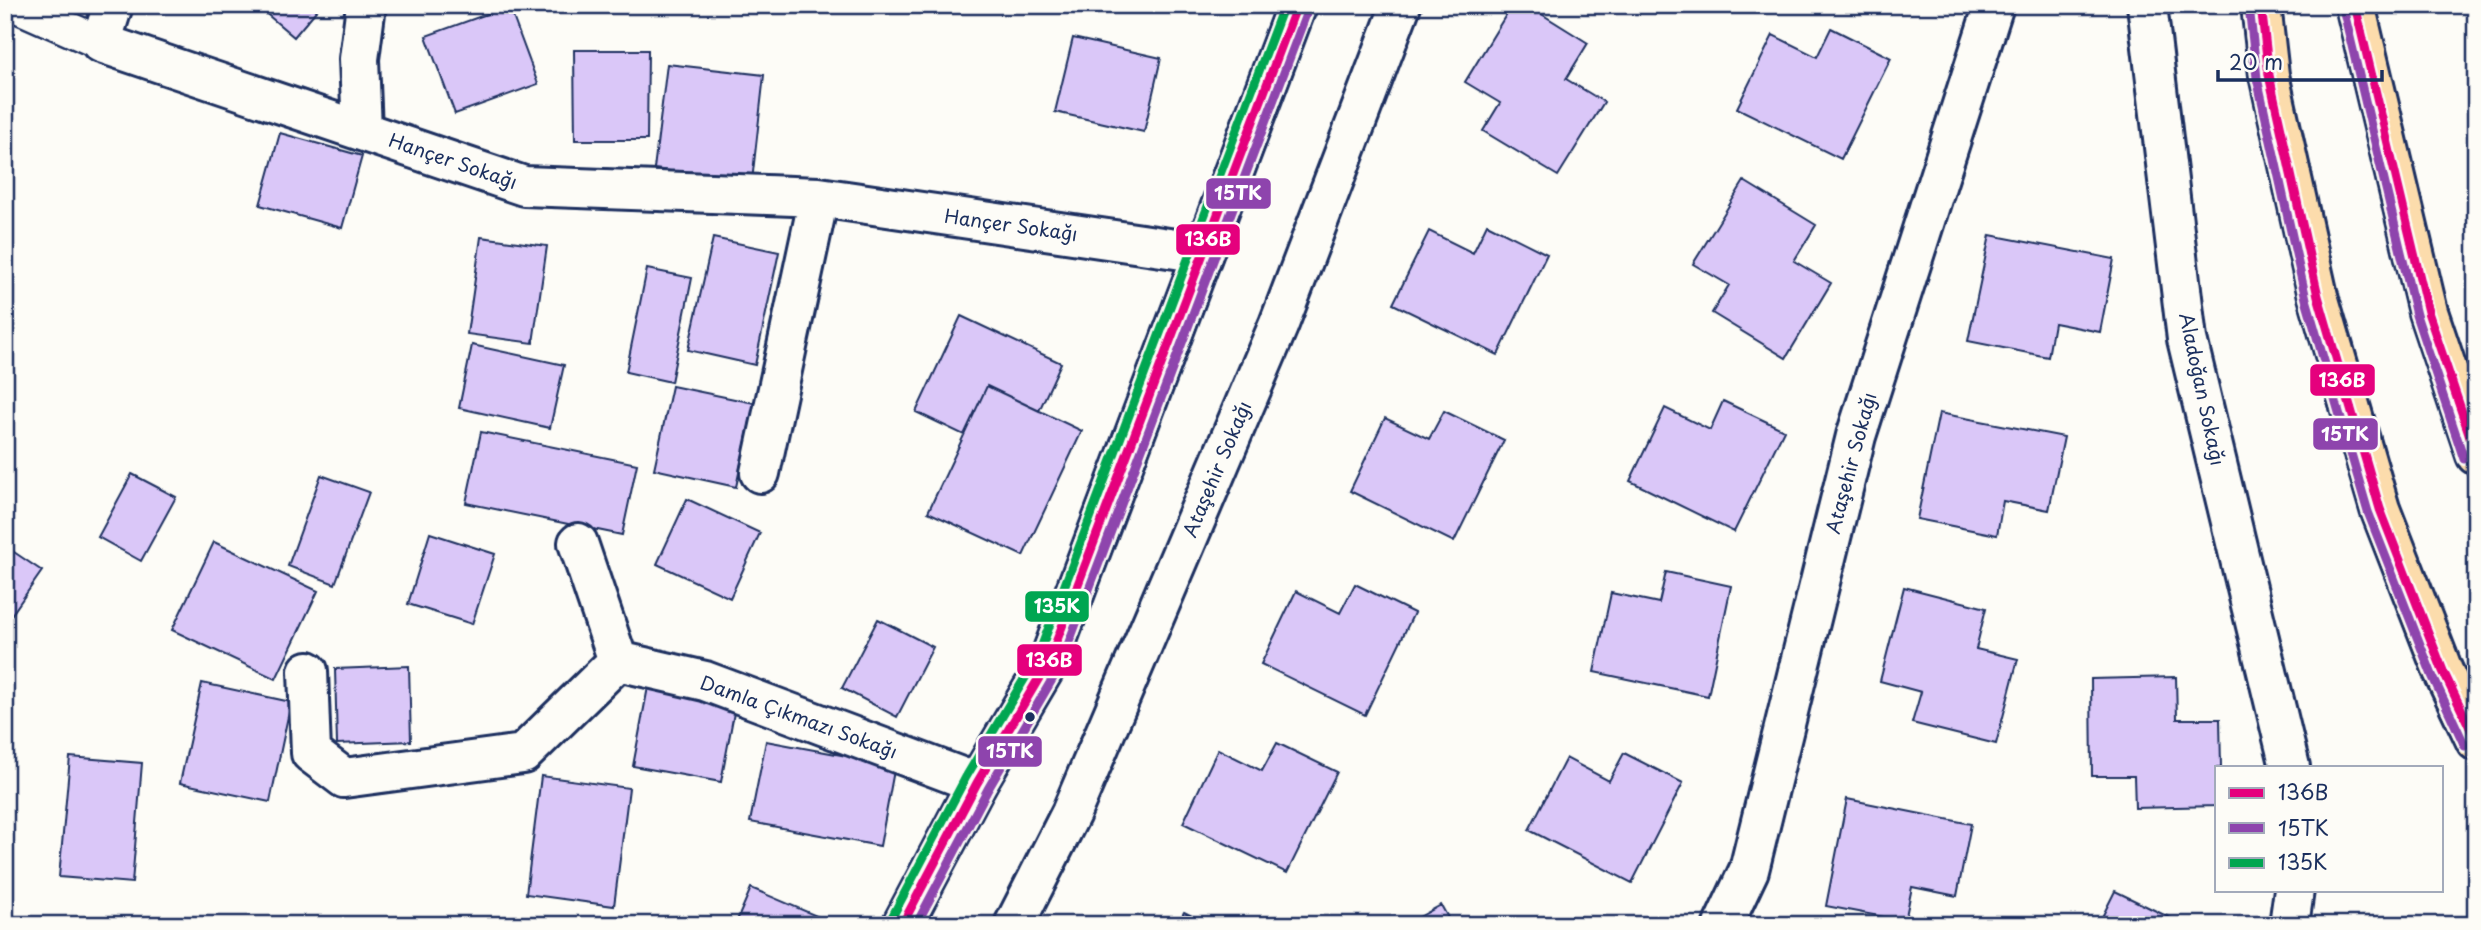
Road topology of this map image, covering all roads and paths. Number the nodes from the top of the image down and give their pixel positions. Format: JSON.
{"nodes":[{"id":1,"x":15,"y":5,"type":"edge"},
{"id":2,"x":113,"y":5,"type":"edge"},
{"id":3,"x":366,"y":5,"type":"edge"},
{"id":4,"x":1297,"y":5,"type":"edge"},
{"id":5,"x":1401,"y":5,"type":"edge"},
{"id":6,"x":1994,"y":5,"type":"edge"},
{"id":7,"x":2147,"y":5,"type":"edge"},
{"id":8,"x":2260,"y":5,"type":"edge"},
{"id":9,"x":2355,"y":5,"type":"edge"},
{"id":10,"x":101,"y":43,"type":"junction"},
{"id":11,"x":362,"y":130,"type":"junction"},
{"id":12,"x":820,"y":197,"type":"junction"},
{"id":13,"x":1203,"y":254,"type":"junction"},
{"id":14,"x":2476,"y":455,"type":"edge"},
{"id":15,"x":760,"y":472,"type":"dead end"},
{"id":16,"x":578,"y":543,"type":"dead end"},
{"id":17,"x":618,"y":662,"type":"junction"},
{"id":18,"x":308,"y":671,"type":"dead end"},
{"id":19,"x":2476,"y":741,"type":"edge"},
{"id":20,"x":2290,"y":766,"type":"edge"},
{"id":21,"x":977,"y":783,"type":"junction"},
{"id":22,"x":2294,"y":892,"type":"edge"},
{"id":23,"x":902,"y":925,"type":"edge"},
{"id":24,"x":1014,"y":925,"type":"edge"},
{"id":25,"x":1723,"y":925,"type":"edge"},
{"id":26,"x":2289,"y":925,"type":"edge"}],
"edges":[{"from":1,"to":10,"type":"lane"},
{"from":2,"to":10,"type":"street"},
{"from":3,"to":11,"type":"street"},
{"from":4,"to":13,"type":"street"},
{"from":5,"to":24,"type":"street","name":"Ataşehir Sokağı"},
{"from":6,"to":25,"type":"street","name":"Ataşehir Sokağı"},
{"from":7,"to":20,"type":"street","name":"Aladoğan Sokağı"},
{"from":8,"to":19,"type":"highway"},
{"from":9,"to":14,"type":"highway"},
{"from":10,"to":11,"type":"street","name":"Hançer Sokağı"},
{"from":11,"to":12,"type":"street","name":"Hançer Sokağı"},
{"from":12,"to":13,"type":"street","name":"Hançer Sokağı"},
{"from":12,"to":15,"type":"street"},
{"from":13,"to":21,"type":"street"},
{"from":16,"to":17,"type":"street"},
{"from":17,"to":18,"type":"street"},
{"from":17,"to":21,"type":"street","name":"Damla Çıkmazı Sokağı"},
{"from":21,"to":23,"type":"street"},
{"from":22,"to":26,"type":"street"}]}
